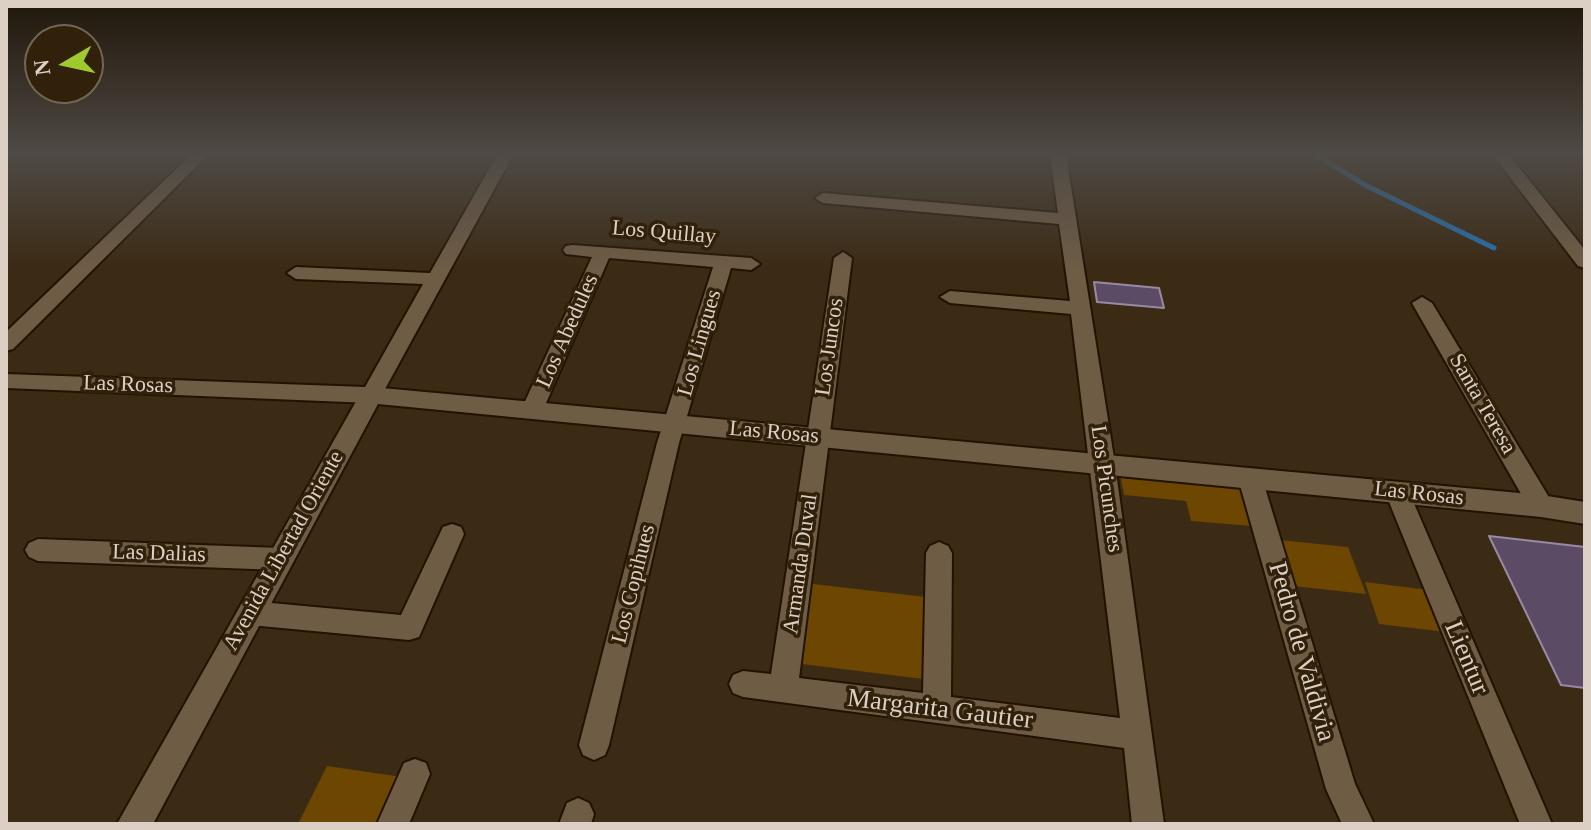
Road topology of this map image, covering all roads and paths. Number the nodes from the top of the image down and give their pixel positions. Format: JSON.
{"nodes":[{"id":1,"x":160,"y":194,"type":"edge"},
{"id":2,"x":483,"y":194,"type":"edge"},
{"id":3,"x":1063,"y":194,"type":"edge"},
{"id":4,"x":1531,"y":194,"type":"edge"},
{"id":5,"x":823,"y":198,"type":"dead end"},
{"id":6,"x":1067,"y":219,"type":"junction"},
{"id":7,"x":572,"y":250,"type":"dead end"},
{"id":8,"x":603,"y":252,"type":"junction"},
{"id":9,"x":843,"y":258,"type":"dead end"},
{"id":10,"x":724,"y":262,"type":"junction"},
{"id":11,"x":1585,"y":262,"type":"edge"},
{"id":12,"x":751,"y":264,"type":"dead end"},
{"id":13,"x":296,"y":273,"type":"dead end"},
{"id":14,"x":436,"y":279,"type":"junction"},
{"id":15,"x":950,"y":297,"type":"dead end"},
{"id":16,"x":1422,"y":303,"type":"dead end"},
{"id":17,"x":1080,"y":308,"type":"junction"},
{"id":18,"x":6,"y":344,"type":"edge"},
{"id":19,"x":6,"y":381,"type":"edge"},
{"id":20,"x":371,"y":395,"type":"junction"},
{"id":21,"x":532,"y":410,"type":"junction"},
{"id":22,"x":675,"y":424,"type":"junction"},
{"id":23,"x":818,"y":437,"type":"junction"},
{"id":24,"x":1103,"y":464,"type":"junction"},
{"id":25,"x":1250,"y":478,"type":"junction"},
{"id":26,"x":1397,"y":492,"type":"junction"},
{"id":27,"x":1541,"y":506,"type":"junction"},
{"id":28,"x":1585,"y":513,"type":"edge"},
{"id":29,"x":452,"y":534,"type":"dead end"},
{"id":30,"x":38,"y":550,"type":"dead end"},
{"id":31,"x":939,"y":553,"type":"dead end"},
{"id":32,"x":280,"y":559,"type":"junction"},
{"id":33,"x":250,"y":613,"type":"junction"},
{"id":34,"x":743,"y":684,"type":"dead end"},
{"id":35,"x":783,"y":690,"type":"junction"},
{"id":36,"x":937,"y":710,"type":"junction"},
{"id":37,"x":1137,"y":735,"type":"junction"},
{"id":38,"x":594,"y":745,"type":"dead end"},
{"id":39,"x":415,"y":774,"type":"dead end"},
{"id":40,"x":134,"y":824,"type":"edge"},
{"id":41,"x":393,"y":824,"type":"edge"},
{"id":42,"x":1148,"y":824,"type":"edge"},
{"id":43,"x":1358,"y":824,"type":"edge"},
{"id":44,"x":1536,"y":824,"type":"edge"}],
"edges":[{"from":1,"to":18,"type":"street"},
{"from":2,"to":14,"type":"street","name":"Avenida Libertad Oriente"},
{"from":3,"to":6,"type":"street","name":"Los Picunches"},
{"from":4,"to":11,"type":"street"},
{"from":5,"to":6,"type":"street"},
{"from":6,"to":17,"type":"street","name":"Los Picunches"},
{"from":7,"to":8,"type":"street","name":"Los Quillay"},
{"from":8,"to":10,"type":"street","name":"Los Quillay"},
{"from":8,"to":21,"type":"street","name":"Los Abedules"},
{"from":9,"to":23,"type":"street","name":"Los Juncos"},
{"from":10,"to":12,"type":"street","name":"Los Quillay"},
{"from":10,"to":22,"type":"street","name":"Los Lingues"},
{"from":13,"to":14,"type":"street"},
{"from":14,"to":20,"type":"street","name":"Avenida Libertad Oriente"},
{"from":15,"to":17,"type":"street"},
{"from":16,"to":27,"type":"street","name":"Santa Teresa"},
{"from":17,"to":24,"type":"street","name":"Los Picunches"},
{"from":19,"to":20,"type":"street","name":"Las Rosas"},
{"from":20,"to":21,"type":"main road","name":"Las Rosas"},
{"from":20,"to":32,"type":"main road","name":"Avenida Libertad Oriente"},
{"from":21,"to":22,"type":"main road","name":"Las Rosas"},
{"from":22,"to":23,"type":"main road","name":"Las Rosas"},
{"from":22,"to":38,"type":"street","name":"Los Copihues"},
{"from":23,"to":24,"type":"main road","name":"Las Rosas"},
{"from":23,"to":35,"type":"street","name":"Armanda Duval"},
{"from":24,"to":25,"type":"main road","name":"Las Rosas"},
{"from":24,"to":37,"type":"street","name":"Los Picunches"},
{"from":25,"to":26,"type":"main road","name":"Las Rosas"},
{"from":25,"to":43,"type":"street","name":"Pedro de Valdivia"},
{"from":26,"to":27,"type":"main road","name":"Las Rosas"},
{"from":26,"to":44,"type":"street","name":"Lientur"},
{"from":27,"to":28,"type":"main road","name":"Las Rosas"},
{"from":29,"to":33,"type":"street"},
{"from":30,"to":32,"type":"street","name":"Las Dalias"},
{"from":31,"to":36,"type":"street"},
{"from":32,"to":33,"type":"main road","name":"Avenida Libertad Oriente"},
{"from":33,"to":40,"type":"main road","name":"Avenida Libertad Oriente"},
{"from":34,"to":35,"type":"street","name":"Margarita Gautier"},
{"from":35,"to":36,"type":"street","name":"Margarita Gautier"},
{"from":36,"to":37,"type":"street","name":"Margarita Gautier"},
{"from":37,"to":42,"type":"street","name":"Los Picunches"},
{"from":39,"to":41,"type":"street"}]}
